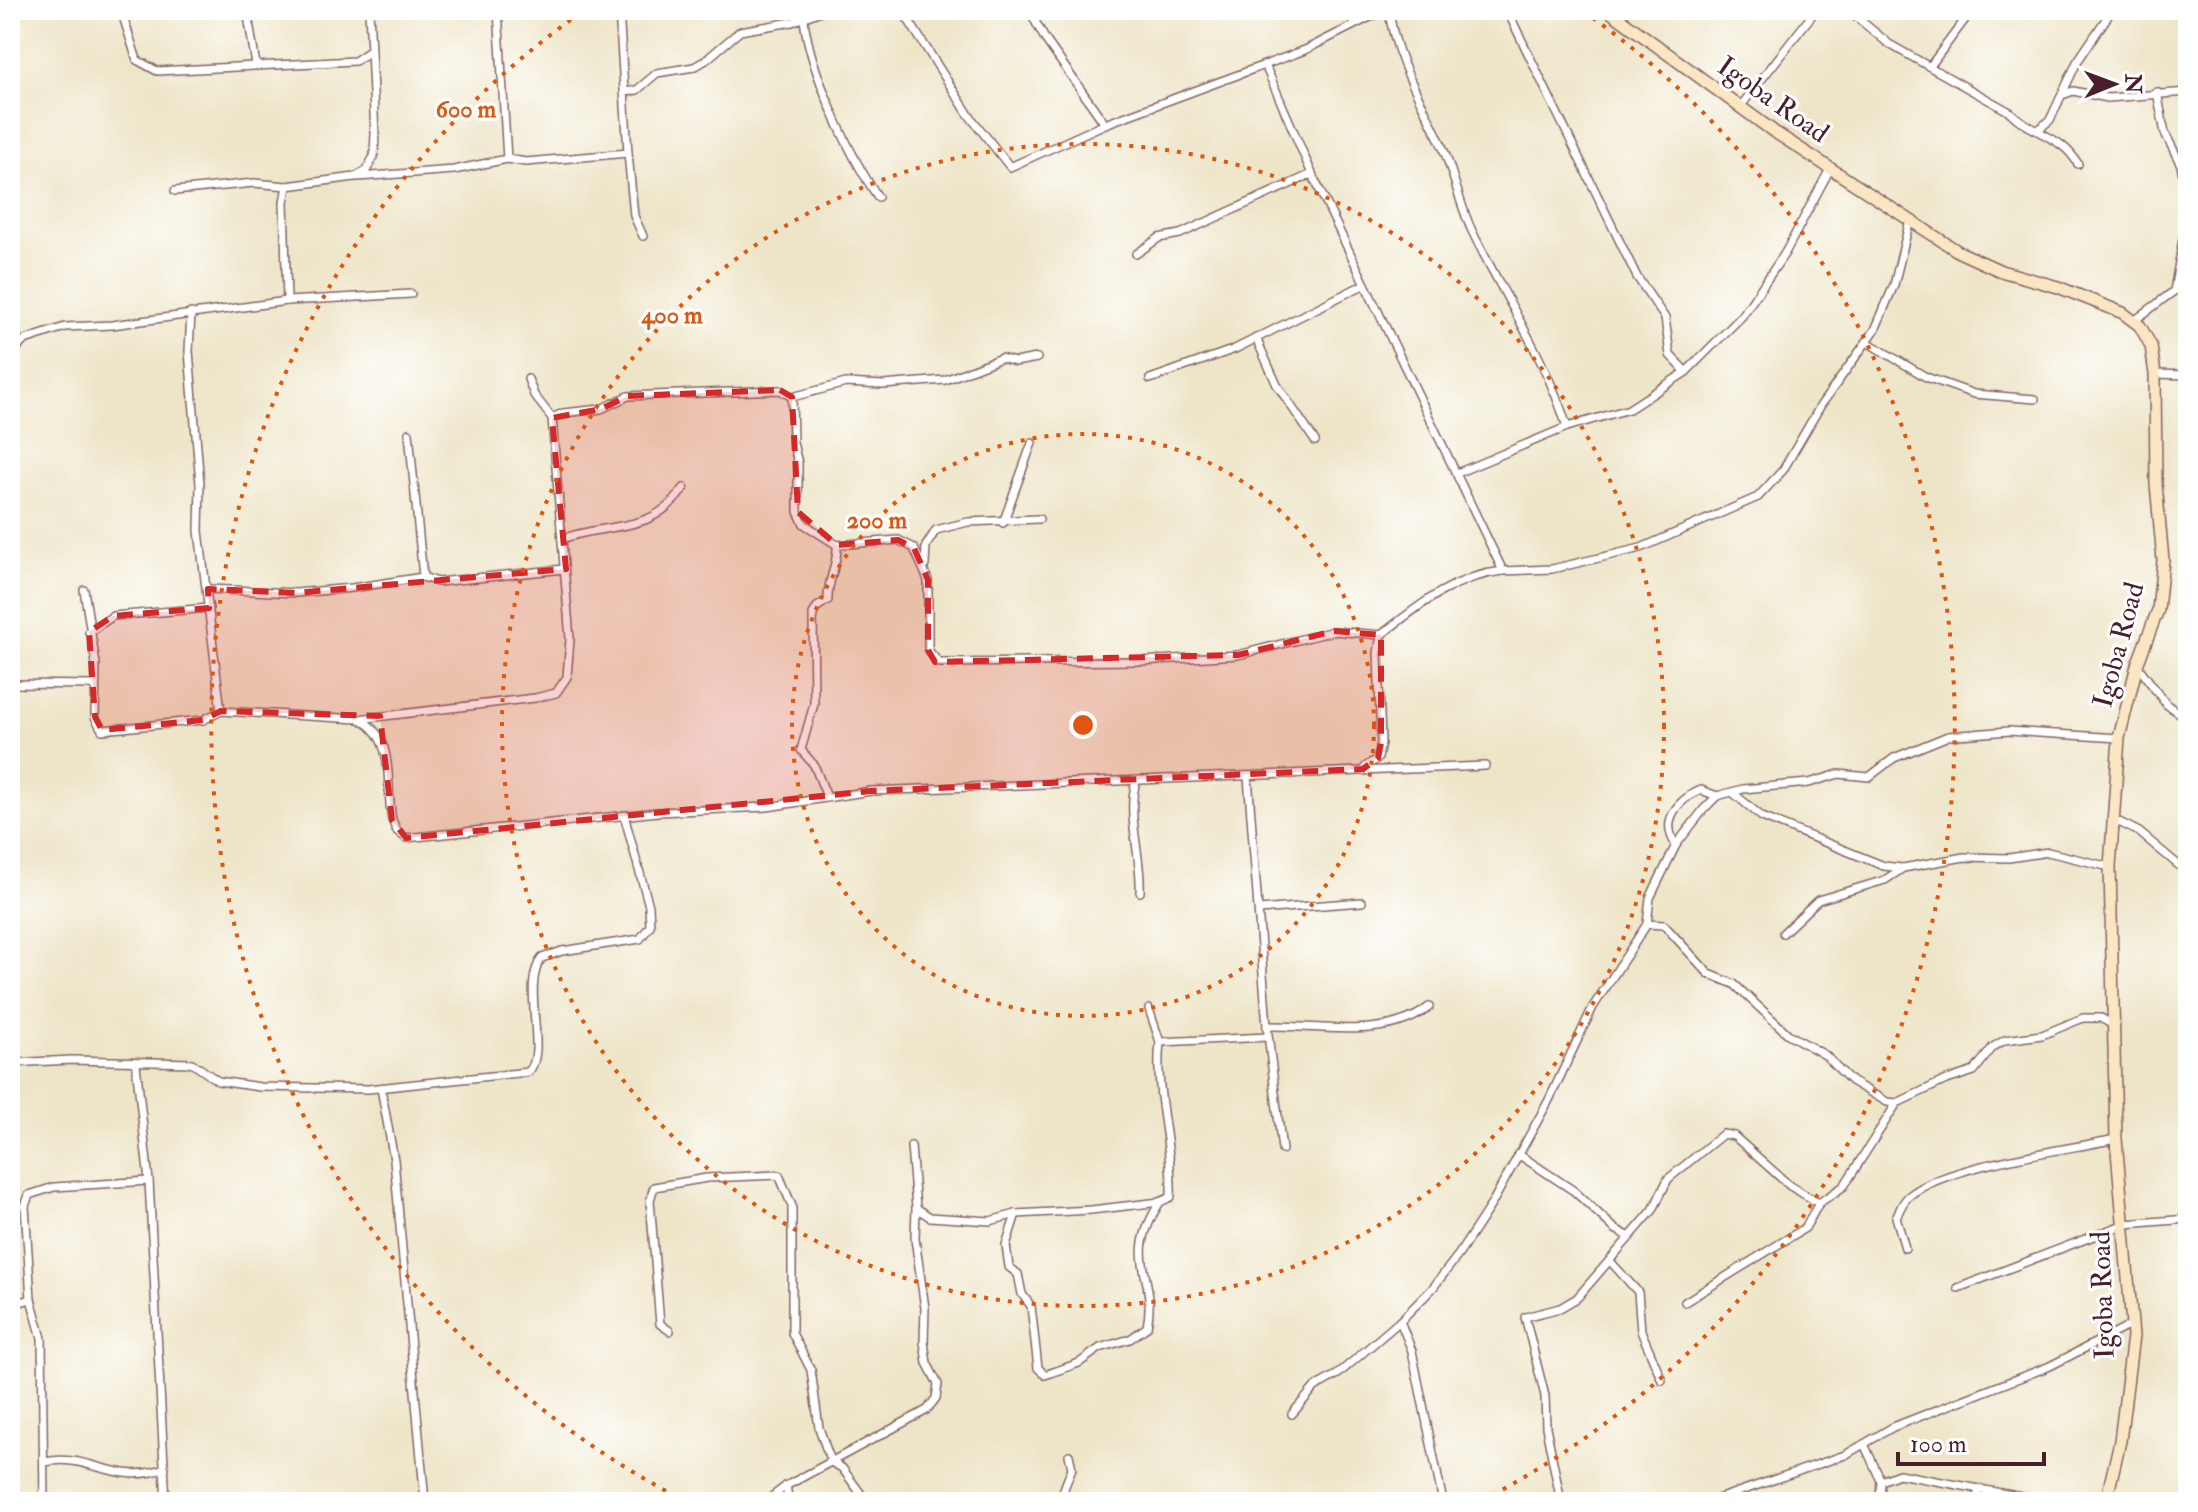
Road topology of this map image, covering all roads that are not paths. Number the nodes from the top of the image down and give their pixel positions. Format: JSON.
{"nodes":[{"id":1,"x":121,"y":10,"type":"edge"},
{"id":2,"x":247,"y":10,"type":"edge"},
{"id":3,"x":369,"y":10,"type":"edge"},
{"id":4,"x":498,"y":10,"type":"edge"},
{"id":5,"x":619,"y":10,"type":"edge"},
{"id":6,"x":823,"y":10,"type":"edge"},
{"id":7,"x":902,"y":10,"type":"edge"},
{"id":8,"x":1029,"y":10,"type":"edge"},
{"id":9,"x":1386,"y":10,"type":"edge"},
{"id":10,"x":1507,"y":10,"type":"edge"},
{"id":11,"x":1608,"y":10,"type":"edge"},
{"id":12,"x":1816,"y":10,"type":"edge"},
{"id":13,"x":1848,"y":10,"type":"edge"},
{"id":14,"x":1972,"y":10,"type":"edge"},
{"id":15,"x":2112,"y":10,"type":"edge"},
{"id":16,"x":804,"y":19,"type":"junction"},
{"id":17,"x":370,"y":51,"type":"junction"},
{"id":18,"x":256,"y":65,"type":"junction"},
{"id":19,"x":1265,"y":65,"type":"junction"},
{"id":20,"x":1931,"y":65,"type":"junction"},
{"id":21,"x":625,"y":92,"type":"junction"},
{"id":22,"x":2157,"y":92,"type":"junction"},
{"id":23,"x":2188,"y":92,"type":"edge"},
{"id":24,"x":2065,"y":94,"type":"junction"},
{"id":25,"x":1740,"y":107,"type":"junction"},
{"id":26,"x":1105,"y":124,"type":"junction"},
{"id":27,"x":2039,"y":129,"type":"junction"},
{"id":28,"x":628,"y":153,"type":"junction"},
{"id":29,"x":507,"y":159,"type":"junction"},
{"id":30,"x":2078,"y":164,"type":"dead end"},
{"id":31,"x":1830,"y":169,"type":"junction"},
{"id":32,"x":1312,"y":174,"type":"junction"},
{"id":33,"x":355,"y":177,"type":"junction"},
{"id":34,"x":287,"y":186,"type":"junction"},
{"id":35,"x":175,"y":191,"type":"dead end"},
{"id":36,"x":878,"y":197,"type":"dead end"},
{"id":37,"x":1910,"y":220,"type":"junction"},
{"id":38,"x":643,"y":236,"type":"dead end"},
{"id":39,"x":1136,"y":254,"type":"dead end"},
{"id":40,"x":1365,"y":284,"type":"junction"},
{"id":41,"x":411,"y":294,"type":"dead end"},
{"id":42,"x":287,"y":301,"type":"junction"},
{"id":43,"x":191,"y":313,"type":"junction"},
{"id":44,"x":2134,"y":321,"type":"junction"},
{"id":45,"x":1256,"y":338,"type":"junction"},
{"id":46,"x":1867,"y":342,"type":"junction"},
{"id":47,"x":10,"y":354,"type":"edge"},
{"id":48,"x":1037,"y":358,"type":"dead end"},
{"id":49,"x":1686,"y":372,"type":"junction"},
{"id":50,"x":2155,"y":374,"type":"junction"},
{"id":51,"x":2188,"y":375,"type":"edge"},
{"id":52,"x":528,"y":379,"type":"dead end"},
{"id":53,"x":1150,"y":379,"type":"dead end"},
{"id":54,"x":792,"y":397,"type":"junction"},
{"id":55,"x":2035,"y":399,"type":"dead end"},
{"id":56,"x":552,"y":418,"type":"junction"},
{"id":57,"x":1567,"y":427,"type":"junction"},
{"id":58,"x":409,"y":433,"type":"dead end"},
{"id":59,"x":1315,"y":441,"type":"dead end"},
{"id":60,"x":1032,"y":443,"type":"dead end"},
{"id":61,"x":1457,"y":473,"type":"junction"},
{"id":62,"x":684,"y":488,"type":"dead end"},
{"id":63,"x":1039,"y":519,"type":"dead end"},
{"id":64,"x":1003,"y":523,"type":"junction"},
{"id":65,"x":562,"y":539,"type":"junction"},
{"id":66,"x":837,"y":545,"type":"junction"},
{"id":67,"x":924,"y":567,"type":"junction"},
{"id":68,"x":564,"y":569,"type":"junction"},
{"id":69,"x":1503,"y":571,"type":"junction"},
{"id":70,"x":423,"y":577,"type":"junction"},
{"id":71,"x":208,"y":589,"type":"junction"},
{"id":72,"x":84,"y":590,"type":"dead end"},
{"id":73,"x":209,"y":608,"type":"junction"},
{"id":74,"x":89,"y":632,"type":"junction"},
{"id":75,"x":1381,"y":635,"type":"junction"},
{"id":76,"x":2137,"y":665,"type":"junction"},
{"id":77,"x":10,"y":684,"type":"edge"},
{"id":78,"x":93,"y":685,"type":"junction"},
{"id":79,"x":221,"y":711,"type":"junction"},
{"id":80,"x":395,"y":714,"type":"junction"},
{"id":81,"x":359,"y":719,"type":"junction"},
{"id":82,"x":2188,"y":720,"type":"edge"},
{"id":83,"x":380,"y":733,"type":"junction"},
{"id":84,"x":2119,"y":738,"type":"junction"},
{"id":85,"x":1485,"y":766,"type":"dead end"},
{"id":86,"x":1363,"y":769,"type":"junction"},
{"id":87,"x":1248,"y":777,"type":"junction"},
{"id":88,"x":1136,"y":781,"type":"junction"},
{"id":89,"x":1732,"y":792,"type":"junction"},
{"id":90,"x":1717,"y":796,"type":"junction"},
{"id":91,"x":827,"y":797,"type":"junction"},
{"id":92,"x":624,"y":815,"type":"junction"},
{"id":93,"x":2111,"y":818,"type":"junction"},
{"id":94,"x":1676,"y":845,"type":"junction"},
{"id":95,"x":2110,"y":867,"type":"junction"},
{"id":96,"x":1903,"y":868,"type":"junction"},
{"id":97,"x":2188,"y":873,"type":"edge"},
{"id":98,"x":1140,"y":892,"type":"dead end"},
{"id":99,"x":1362,"y":902,"type":"dead end"},
{"id":100,"x":1649,"y":905,"type":"junction"},
{"id":101,"x":1259,"y":910,"type":"junction"},
{"id":102,"x":1647,"y":924,"type":"junction"},
{"id":103,"x":1664,"y":925,"type":"junction"},
{"id":104,"x":1783,"y":933,"type":"dead end"},
{"id":105,"x":1429,"y":1007,"type":"dead end"},
{"id":106,"x":1149,"y":1009,"type":"dead end"},
{"id":107,"x":2111,"y":1024,"type":"junction"},
{"id":108,"x":1267,"y":1026,"type":"junction"},
{"id":109,"x":1268,"y":1037,"type":"junction"},
{"id":110,"x":1160,"y":1042,"type":"junction"},
{"id":111,"x":10,"y":1063,"type":"edge"},
{"id":112,"x":136,"y":1064,"type":"junction"},
{"id":113,"x":381,"y":1088,"type":"junction"},
{"id":114,"x":1897,"y":1103,"type":"junction"},
{"id":115,"x":2116,"y":1139,"type":"junction"},
{"id":116,"x":911,"y":1146,"type":"dead end"},
{"id":117,"x":1282,"y":1150,"type":"dead end"},
{"id":118,"x":1518,"y":1154,"type":"junction"},
{"id":119,"x":149,"y":1181,"type":"junction"},
{"id":120,"x":1160,"y":1202,"type":"junction"},
{"id":121,"x":1819,"y":1203,"type":"junction"},
{"id":122,"x":916,"y":1208,"type":"junction"},
{"id":123,"x":1016,"y":1214,"type":"junction"},
{"id":124,"x":2188,"y":1219,"type":"edge"},
{"id":125,"x":2125,"y":1224,"type":"junction"},
{"id":126,"x":1630,"y":1237,"type":"junction"},
{"id":127,"x":1905,"y":1248,"type":"dead end"},
{"id":128,"x":1610,"y":1261,"type":"junction"},
{"id":129,"x":1958,"y":1288,"type":"dead end"},
{"id":130,"x":31,"y":1299,"type":"junction"},
{"id":131,"x":1685,"y":1302,"type":"dead end"},
{"id":132,"x":10,"y":1305,"type":"edge"},
{"id":133,"x":1400,"y":1321,"type":"junction"},
{"id":134,"x":2132,"y":1324,"type":"junction"},
{"id":135,"x":670,"y":1331,"type":"dead end"},
{"id":136,"x":1662,"y":1380,"type":"dead end"},
{"id":137,"x":1292,"y":1414,"type":"dead end"},
{"id":138,"x":1865,"y":1446,"type":"junction"},
{"id":139,"x":1069,"y":1455,"type":"dead end"},
{"id":140,"x":45,"y":1462,"type":"junction"},
{"id":141,"x":831,"y":1462,"type":"junction"},
{"id":142,"x":165,"y":1468,"type":"junction"},
{"id":143,"x":1881,"y":1481,"type":"junction"},
{"id":144,"x":786,"y":1486,"type":"junction"},
{"id":145,"x":1979,"y":1490,"type":"junction"},
{"id":146,"x":44,"y":1502,"type":"edge"},
{"id":147,"x":166,"y":1502,"type":"edge"},
{"id":148,"x":425,"y":1502,"type":"edge"},
{"id":149,"x":765,"y":1502,"type":"edge"},
{"id":150,"x":789,"y":1502,"type":"edge"},
{"id":151,"x":867,"y":1502,"type":"edge"},
{"id":152,"x":1059,"y":1502,"type":"edge"},
{"id":153,"x":1442,"y":1502,"type":"edge"},
{"id":154,"x":1561,"y":1502,"type":"edge"},
{"id":155,"x":1709,"y":1502,"type":"edge"},
{"id":156,"x":1880,"y":1502,"type":"edge"},
{"id":157,"x":1975,"y":1502,"type":"edge"},
{"id":158,"x":2049,"y":1502,"type":"edge"},
{"id":159,"x":2106,"y":1502,"type":"edge"}],
"edges":[{"from":1,"to":18,"type":"street"},
{"from":2,"to":18,"type":"street"},
{"from":3,"to":17,"type":"street"},
{"from":4,"to":29,"type":"street"},
{"from":5,"to":21,"type":"street"},
{"from":6,"to":16,"type":"street"},
{"from":7,"to":26,"type":"street"},
{"from":8,"to":26,"type":"street"},
{"from":9,"to":19,"type":"street"},
{"from":9,"to":57,"type":"street"},
{"from":10,"to":49,"type":"street"},
{"from":11,"to":25,"type":"street","name":"Igoba Road"},
{"from":12,"to":25,"type":"street"},
{"from":13,"to":20,"type":"street"},
{"from":14,"to":20,"type":"street"},
{"from":15,"to":24,"type":"street"},
{"from":16,"to":21,"type":"street"},
{"from":16,"to":36,"type":"street"},
{"from":17,"to":18,"type":"street"},
{"from":17,"to":33,"type":"street"},
{"from":19,"to":26,"type":"street"},
{"from":19,"to":32,"type":"street"},
{"from":20,"to":27,"type":"street"},
{"from":21,"to":28,"type":"street"},
{"from":22,"to":23,"type":"street"},
{"from":22,"to":24,"type":"street"},
{"from":22,"to":44,"type":"street"},
{"from":24,"to":27,"type":"street"},
{"from":25,"to":31,"type":"street","name":"Igoba Road"},
{"from":27,"to":30,"type":"street"},
{"from":28,"to":29,"type":"street"},
{"from":28,"to":38,"type":"street"},
{"from":29,"to":33,"type":"street"},
{"from":31,"to":37,"type":"street","name":"Igoba Road"},
{"from":31,"to":49,"type":"street"},
{"from":32,"to":39,"type":"street"},
{"from":32,"to":40,"type":"street"},
{"from":33,"to":34,"type":"street"},
{"from":34,"to":35,"type":"street"},
{"from":34,"to":42,"type":"street"},
{"from":37,"to":44,"type":"street","name":"Igoba Road"},
{"from":37,"to":46,"type":"street"},
{"from":40,"to":45,"type":"street"},
{"from":40,"to":61,"type":"street"},
{"from":41,"to":42,"type":"street"},
{"from":42,"to":43,"type":"street"},
{"from":43,"to":47,"type":"street"},
{"from":43,"to":71,"type":"street"},
{"from":44,"to":50,"type":"street","name":"Igoba Road"},
{"from":45,"to":53,"type":"street"},
{"from":45,"to":59,"type":"street"},
{"from":46,"to":55,"type":"street"},
{"from":46,"to":69,"type":"street"},
{"from":48,"to":54,"type":"street"},
{"from":49,"to":57,"type":"street"},
{"from":50,"to":51,"type":"street"},
{"from":50,"to":76,"type":"street","name":"Igoba Road"},
{"from":52,"to":56,"type":"street"},
{"from":54,"to":56,"type":"street"},
{"from":54,"to":66,"type":"street"},
{"from":56,"to":65,"type":"street"},
{"from":57,"to":61,"type":"street"},
{"from":58,"to":70,"type":"street"},
{"from":60,"to":64,"type":"street"},
{"from":61,"to":69,"type":"street"},
{"from":62,"to":65,"type":"street"},
{"from":63,"to":64,"type":"street"},
{"from":64,"to":67,"type":"street"},
{"from":65,"to":68,"type":"street"},
{"from":66,"to":67,"type":"street"},
{"from":66,"to":91,"type":"street"},
{"from":67,"to":75,"type":"street"},
{"from":68,"to":70,"type":"street"},
{"from":68,"to":80,"type":"street"},
{"from":69,"to":75,"type":"street"},
{"from":70,"to":71,"type":"street"},
{"from":71,"to":73,"type":"street"},
{"from":72,"to":74,"type":"street"},
{"from":73,"to":74,"type":"street"},
{"from":73,"to":79,"type":"street"},
{"from":74,"to":78,"type":"street"},
{"from":75,"to":86,"type":"street"},
{"from":76,"to":82,"type":"street"},
{"from":76,"to":84,"type":"street","name":"Igoba Road"},
{"from":77,"to":78,"type":"street"},
{"from":78,"to":79,"type":"street"},
{"from":79,"to":81,"type":"street"},
{"from":80,"to":81,"type":"street"},
{"from":80,"to":83,"type":"street"},
{"from":81,"to":83,"type":"street"},
{"from":83,"to":92,"type":"street"},
{"from":84,"to":89,"type":"street"},
{"from":84,"to":93,"type":"street","name":"Igoba Road"},
{"from":85,"to":86,"type":"street"},
{"from":86,"to":87,"type":"street"},
{"from":87,"to":88,"type":"street"},
{"from":87,"to":101,"type":"street"},
{"from":88,"to":91,"type":"street"},
{"from":88,"to":98,"type":"street"},
{"from":89,"to":90,"type":"street"},
{"from":89,"to":96,"type":"street"},
{"from":90,"to":94,"type":"street"},
{"from":90,"to":94,"type":"street"},
{"from":91,"to":92,"type":"street"},
{"from":92,"to":113,"type":"street"},
{"from":93,"to":95,"type":"street","name":"Igoba Road"},
{"from":93,"to":97,"type":"street"},
{"from":94,"to":100,"type":"street"},
{"from":95,"to":96,"type":"street"},
{"from":95,"to":107,"type":"street","name":"Igoba Road"},
{"from":96,"to":104,"type":"street"},
{"from":99,"to":101,"type":"street"},
{"from":100,"to":102,"type":"street"},
{"from":100,"to":103,"type":"street"},
{"from":101,"to":108,"type":"street"},
{"from":102,"to":103,"type":"street"},
{"from":102,"to":118,"type":"street"},
{"from":103,"to":114,"type":"street"},
{"from":105,"to":108,"type":"street"},
{"from":106,"to":110,"type":"street"},
{"from":107,"to":114,"type":"street"},
{"from":107,"to":115,"type":"street","name":"Igoba Road"},
{"from":108,"to":109,"type":"street"},
{"from":109,"to":110,"type":"street"},
{"from":109,"to":117,"type":"street"},
{"from":110,"to":120,"type":"street"},
{"from":111,"to":112,"type":"street"},
{"from":112,"to":113,"type":"street"},
{"from":112,"to":119,"type":"street"},
{"from":113,"to":148,"type":"street"},
{"from":114,"to":121,"type":"street"},
{"from":115,"to":125,"type":"street","name":"Igoba Road"},
{"from":115,"to":127,"type":"street"},
{"from":116,"to":122,"type":"street"},
{"from":118,"to":126,"type":"street"},
{"from":118,"to":133,"type":"street"},
{"from":119,"to":130,"type":"street"},
{"from":119,"to":142,"type":"street"},
{"from":120,"to":123,"type":"street"},
{"from":120,"to":123,"type":"street"},
{"from":121,"to":126,"type":"street"},
{"from":121,"to":131,"type":"street"},
{"from":122,"to":123,"type":"street"},
{"from":122,"to":141,"type":"street"},
{"from":124,"to":125,"type":"street"},
{"from":125,"to":129,"type":"street"},
{"from":125,"to":134,"type":"street","name":"Igoba Road"},
{"from":126,"to":128,"type":"street"},
{"from":128,"to":136,"type":"street"},
{"from":128,"to":154,"type":"street"},
{"from":130,"to":132,"type":"street"},
{"from":130,"to":140,"type":"street"},
{"from":133,"to":137,"type":"street"},
{"from":133,"to":153,"type":"street"},
{"from":134,"to":138,"type":"street"},
{"from":134,"to":159,"type":"street","name":"Igoba Road"},
{"from":135,"to":141,"type":"street"},
{"from":138,"to":143,"type":"street"},
{"from":138,"to":155,"type":"street"},
{"from":139,"to":152,"type":"street"},
{"from":140,"to":142,"type":"street"},
{"from":140,"to":146,"type":"street"},
{"from":141,"to":144,"type":"street"},
{"from":141,"to":151,"type":"street"},
{"from":142,"to":147,"type":"street"},
{"from":143,"to":145,"type":"street"},
{"from":143,"to":156,"type":"street"},
{"from":144,"to":149,"type":"street"},
{"from":144,"to":150,"type":"street"},
{"from":145,"to":157,"type":"street"},
{"from":145,"to":158,"type":"street"}]}
